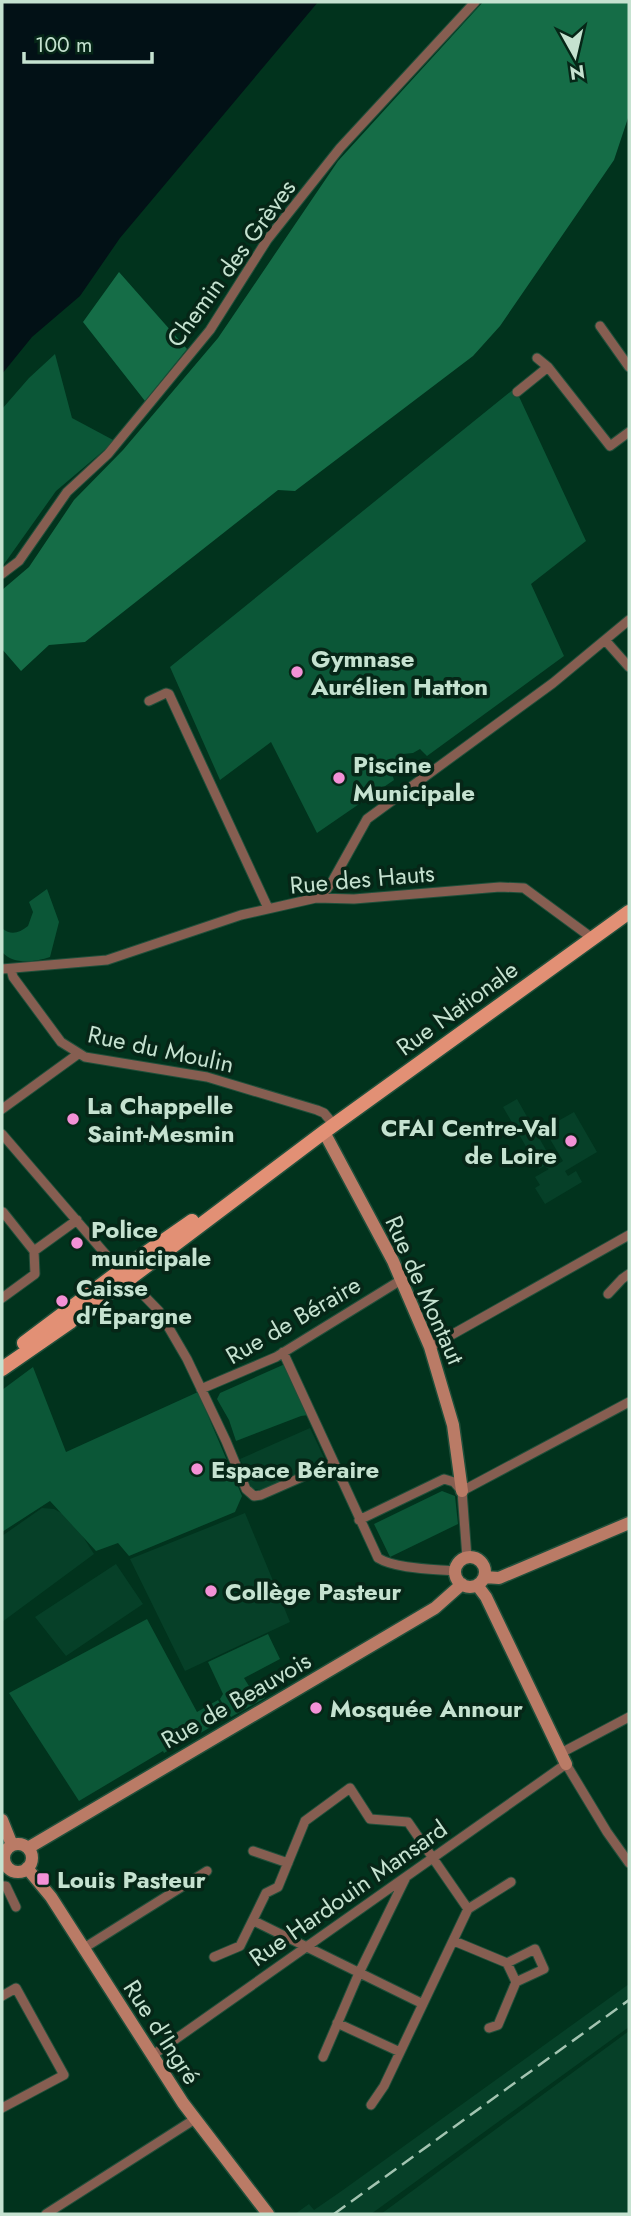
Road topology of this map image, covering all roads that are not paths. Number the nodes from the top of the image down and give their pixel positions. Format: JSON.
{"nodes":[{"id":1,"x":475,"y":2,"type":"edge"},
{"id":2,"x":600,"y":326,"type":"dead end"},
{"id":3,"x":537,"y":358,"type":"dead end"},
{"id":4,"x":548,"y":367,"type":"junction"},
{"id":5,"x":629,"y":367,"type":"edge"},
{"id":6,"x":517,"y":392,"type":"dead end"},
{"id":7,"x":629,"y":432,"type":"edge"},
{"id":8,"x":2,"y":574,"type":"edge"},
{"id":9,"x":629,"y":620,"type":"edge"},
{"id":10,"x":605,"y":640,"type":"junction"},
{"id":11,"x":629,"y":667,"type":"edge"},
{"id":12,"x":149,"y":701,"type":"dead end"},
{"id":13,"x":316,"y":898,"type":"junction"},
{"id":14,"x":268,"y":908,"type":"junction"},
{"id":15,"x":629,"y":912,"type":"edge"},
{"id":16,"x":592,"y":939,"type":"junction"},
{"id":17,"x":2,"y":961,"type":"edge"},
{"id":18,"x":9,"y":968,"type":"edge"},
{"id":19,"x":78,"y":1054,"type":"junction"},
{"id":20,"x":2,"y":1109,"type":"edge"},
{"id":21,"x":323,"y":1133,"type":"junction"},
{"id":22,"x":2,"y":1134,"type":"edge"},
{"id":23,"x":4,"y":1212,"type":"edge"},
{"id":24,"x":77,"y":1220,"type":"junction"},
{"id":25,"x":629,"y":1236,"type":"edge"},
{"id":26,"x":34,"y":1251,"type":"junction"},
{"id":27,"x":629,"y":1274,"type":"edge"},
{"id":28,"x":125,"y":1275,"type":"junction"},
{"id":29,"x":401,"y":1280,"type":"junction"},
{"id":30,"x":608,"y":1294,"type":"dead end"},
{"id":31,"x":2,"y":1298,"type":"edge"},
{"id":32,"x":430,"y":1347,"type":"junction"},
{"id":33,"x":283,"y":1352,"type":"junction"},
{"id":34,"x":2,"y":1359,"type":"edge"},
{"id":35,"x":2,"y":1368,"type":"edge"},
{"id":36,"x":201,"y":1389,"type":"junction"},
{"id":37,"x":629,"y":1402,"type":"edge"},
{"id":38,"x":334,"y":1463,"type":"junction"},
{"id":39,"x":463,"y":1491,"type":"junction"},
{"id":40,"x":359,"y":1520,"type":"junction"},
{"id":41,"x":629,"y":1523,"type":"edge"},
{"id":42,"x":467,"y":1558,"type":"junction"},
{"id":43,"x":455,"y":1571,"type":"junction"},
{"id":44,"x":480,"y":1581,"type":"junction"},
{"id":45,"x":462,"y":1584,"type":"junction"},
{"id":46,"x":629,"y":1717,"type":"edge"},
{"id":47,"x":564,"y":1759,"type":"junction"},
{"id":48,"x":2,"y":1820,"type":"edge"},
{"id":49,"x":12,"y":1844,"type":"junction"},
{"id":50,"x":28,"y":1848,"type":"junction"},
{"id":51,"x":253,"y":1851,"type":"dead end"},
{"id":52,"x":433,"y":1856,"type":"junction"},
{"id":53,"x":3,"y":1862,"type":"edge"},
{"id":54,"x":288,"y":1863,"type":"junction"},
{"id":55,"x":629,"y":1863,"type":"edge"},
{"id":56,"x":27,"y":1868,"type":"junction"},
{"id":57,"x":207,"y":1871,"type":"dead end"},
{"id":58,"x":407,"y":1875,"type":"junction"},
{"id":59,"x":511,"y":1882,"type":"dead end"},
{"id":60,"x":4,"y":1886,"type":"edge"},
{"id":61,"x":16,"y":1908,"type":"dead end"},
{"id":62,"x":468,"y":1909,"type":"junction"},
{"id":63,"x":254,"y":1921,"type":"junction"},
{"id":64,"x":454,"y":1941,"type":"junction"},
{"id":65,"x":303,"y":1947,"type":"junction"},
{"id":66,"x":84,"y":1948,"type":"junction"},
{"id":67,"x":214,"y":1957,"type":"dead end"},
{"id":68,"x":507,"y":1963,"type":"junction"},
{"id":69,"x":359,"y":1973,"type":"junction"},
{"id":70,"x":516,"y":1982,"type":"junction"},
{"id":71,"x":2,"y":1996,"type":"edge"},
{"id":72,"x":423,"y":2004,"type":"junction"},
{"id":73,"x":337,"y":2023,"type":"junction"},
{"id":74,"x":489,"y":2028,"type":"dead end"},
{"id":75,"x":400,"y":2052,"type":"junction"},
{"id":76,"x":153,"y":2055,"type":"junction"},
{"id":77,"x":323,"y":2057,"type":"dead end"},
{"id":78,"x":371,"y":2105,"type":"dead end"},
{"id":79,"x":2,"y":2108,"type":"edge"},
{"id":80,"x":195,"y":2119,"type":"junction"},
{"id":81,"x":46,"y":2214,"type":"edge"},
{"id":82,"x":268,"y":2214,"type":"edge"}],
"edges":[{"from":1,"to":8,"type":"street","name":"Chemin des Grèves"},
{"from":2,"to":5,"type":"street"},
{"from":3,"to":4,"type":"street"},
{"from":4,"to":6,"type":"street"},
{"from":4,"to":7,"type":"street"},
{"from":9,"to":10,"type":"street"},
{"from":10,"to":11,"type":"street"},
{"from":10,"to":13,"type":"street"},
{"from":12,"to":14,"type":"street"},
{"from":13,"to":14,"type":"street","name":"Rue des Hauts"},
{"from":13,"to":16,"type":"street","name":"Rue des Hauts"},
{"from":14,"to":18,"type":"street","name":"Rue des Hauts"},
{"from":15,"to":16,"type":"main road","name":"Rue Nationale"},
{"from":16,"to":21,"type":"main road","name":"Rue Nationale"},
{"from":17,"to":18,"type":"street"},
{"from":18,"to":19,"type":"street","name":"Rue du Moulin"},
{"from":19,"to":20,"type":"street"},
{"from":19,"to":21,"type":"street","name":"Rue du Moulin"},
{"from":21,"to":28,"type":"main road","name":"Rue Nationale"},
{"from":21,"to":29,"type":"street","name":"Rue de Montaut"},
{"from":22,"to":24,"type":"street","name":"Rue de Béraire"},
{"from":23,"to":26,"type":"street"},
{"from":24,"to":26,"type":"street"},
{"from":24,"to":28,"type":"street","name":"Rue de Béraire"},
{"from":25,"to":32,"type":"street"},
{"from":26,"to":31,"type":"street"},
{"from":27,"to":30,"type":"street"},
{"from":28,"to":34,"type":"main road","name":"Rue Nationale"},
{"from":28,"to":35,"type":"main road","name":"Rue Nationale"},
{"from":28,"to":36,"type":"street","name":"Rue de Béraire"},
{"from":29,"to":32,"type":"street","name":"Rue de Montaut"},
{"from":29,"to":33,"type":"street","name":"Rue de Béraire"},
{"from":32,"to":39,"type":"street","name":"Rue de Montaut"},
{"from":33,"to":36,"type":"street","name":"Rue de Béraire"},
{"from":33,"to":38,"type":"street"},
{"from":36,"to":38,"type":"street","name":"Rue de Béraire"},
{"from":37,"to":39,"type":"street"},
{"from":38,"to":40,"type":"street"},
{"from":39,"to":40,"type":"street"},
{"from":39,"to":42,"type":"street","name":"Rue de Montaut"},
{"from":40,"to":43,"type":"street"},
{"from":41,"to":44,"type":"street"},
{"from":42,"to":43,"type":"street"},
{"from":42,"to":44,"type":"street"},
{"from":43,"to":45,"type":"street"},
{"from":44,"to":45,"type":"street"},
{"from":44,"to":47,"type":"street"},
{"from":45,"to":50,"type":"street","name":"Rue de Beauvois"},
{"from":46,"to":47,"type":"street","name":"Rue Hardouin Mansard"},
{"from":47,"to":52,"type":"street","name":"Rue Hardouin Mansard"},
{"from":47,"to":55,"type":"street"},
{"from":48,"to":49,"type":"street"},
{"from":49,"to":50,"type":"street"},
{"from":49,"to":53,"type":"street"},
{"from":50,"to":56,"type":"street"},
{"from":51,"to":54,"type":"street"},
{"from":52,"to":54,"type":"street"},
{"from":52,"to":58,"type":"street","name":"Rue Hardouin Mansard"},
{"from":52,"to":62,"type":"street"},
{"from":53,"to":56,"type":"street"},
{"from":54,"to":63,"type":"street"},
{"from":56,"to":66,"type":"street","name":"Rue d'Ingré"},
{"from":57,"to":66,"type":"street"},
{"from":58,"to":65,"type":"street","name":"Rue Hardouin Mansard"},
{"from":58,"to":69,"type":"street"},
{"from":59,"to":62,"type":"street"},
{"from":60,"to":61,"type":"street"},
{"from":62,"to":64,"type":"street"},
{"from":63,"to":65,"type":"street"},
{"from":63,"to":67,"type":"street"},
{"from":64,"to":68,"type":"street"},
{"from":64,"to":72,"type":"street"},
{"from":65,"to":69,"type":"street"},
{"from":65,"to":76,"type":"street","name":"Rue Hardouin Mansard"},
{"from":66,"to":76,"type":"street","name":"Rue d'Ingré"},
{"from":68,"to":70,"type":"street"},
{"from":68,"to":70,"type":"street"},
{"from":69,"to":72,"type":"street"},
{"from":69,"to":73,"type":"street"},
{"from":70,"to":74,"type":"street"},
{"from":71,"to":79,"type":"street"},
{"from":72,"to":75,"type":"street"},
{"from":73,"to":75,"type":"street"},
{"from":73,"to":77,"type":"street"},
{"from":75,"to":78,"type":"street"},
{"from":76,"to":80,"type":"street","name":"Rue d'Ingré"},
{"from":80,"to":81,"type":"street"},
{"from":80,"to":82,"type":"street","name":"Rue d'Ingré"}]}
